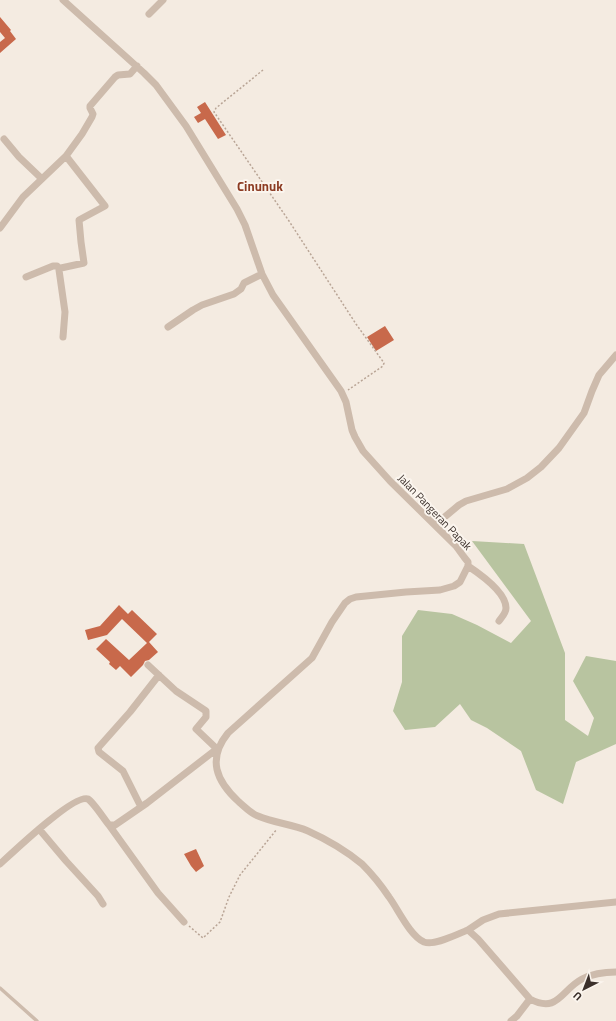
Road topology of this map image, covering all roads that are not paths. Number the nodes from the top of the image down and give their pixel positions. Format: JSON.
{"nodes":[{"id":1,"x":63,"y":0,"type":"edge"},
{"id":2,"x":163,"y":0,"type":"edge"},
{"id":3,"x":149,"y":14,"type":"dead end"},
{"id":4,"x":137,"y":66,"type":"junction"},
{"id":5,"x":4,"y":139,"type":"dead end"},
{"id":6,"x":66,"y":156,"type":"junction"},
{"id":7,"x":41,"y":178,"type":"junction"},
{"id":8,"x":0,"y":228,"type":"edge"},
{"id":9,"x":60,"y":269,"type":"junction"},
{"id":10,"x":262,"y":274,"type":"junction"},
{"id":11,"x":26,"y":277,"type":"dead end"},
{"id":12,"x":168,"y":327,"type":"dead end"},
{"id":13,"x":63,"y":337,"type":"dead end"},
{"id":14,"x":616,"y":355,"type":"edge"},
{"id":15,"x":435,"y":525,"type":"junction"},
{"id":16,"x":468,"y":566,"type":"junction"},
{"id":17,"x":498,"y":621,"type":"dead end"},
{"id":18,"x":148,"y":665,"type":"dead end"},
{"id":19,"x":158,"y":675,"type":"junction"},
{"id":20,"x":218,"y":749,"type":"junction"},
{"id":21,"x":140,"y":807,"type":"junction"},
{"id":22,"x":109,"y":825,"type":"junction"},
{"id":23,"x":39,"y":829,"type":"junction"},
{"id":24,"x":0,"y":864,"type":"edge"},
{"id":25,"x":616,"y":902,"type":"edge"},
{"id":26,"x":103,"y":904,"type":"dead end"},
{"id":27,"x":184,"y":922,"type":"road end"},
{"id":28,"x":468,"y":930,"type":"junction"},
{"id":29,"x":616,"y":972,"type":"edge"},
{"id":30,"x":0,"y":988,"type":"edge"},
{"id":31,"x":530,"y":999,"type":"junction"},
{"id":32,"x":37,"y":1021,"type":"edge"},
{"id":33,"x":511,"y":1021,"type":"edge"}],
"edges":[{"from":1,"to":4,"type":"street","name":"Jalan Pangeran Papak"},
{"from":2,"to":3,"type":"street"},
{"from":4,"to":6,"type":"street"},
{"from":4,"to":10,"type":"street","name":"Jalan Pangeran Papak"},
{"from":5,"to":7,"type":"street"},
{"from":6,"to":7,"type":"street"},
{"from":6,"to":9,"type":"street"},
{"from":7,"to":8,"type":"street"},
{"from":9,"to":11,"type":"street"},
{"from":9,"to":13,"type":"street"},
{"from":10,"to":12,"type":"street"},
{"from":10,"to":15,"type":"street","name":"Jalan Pangeran Papak"},
{"from":14,"to":15,"type":"street"},
{"from":15,"to":16,"type":"street","name":"Jalan Pangeran Papak"},
{"from":16,"to":17,"type":"street"},
{"from":16,"to":20,"type":"street","name":"Jalan Pangeran Papak"},
{"from":18,"to":19,"type":"street"},
{"from":19,"to":20,"type":"street"},
{"from":19,"to":21,"type":"street"},
{"from":20,"to":21,"type":"street"},
{"from":20,"to":28,"type":"street"},
{"from":21,"to":22,"type":"street"},
{"from":22,"to":23,"type":"street"},
{"from":22,"to":27,"type":"street"},
{"from":23,"to":24,"type":"street"},
{"from":23,"to":26,"type":"street"},
{"from":25,"to":28,"type":"street"},
{"from":28,"to":31,"type":"street"},
{"from":29,"to":31,"type":"street"},
{"from":30,"to":32,"type":"lane"},
{"from":31,"to":33,"type":"street"}]}
